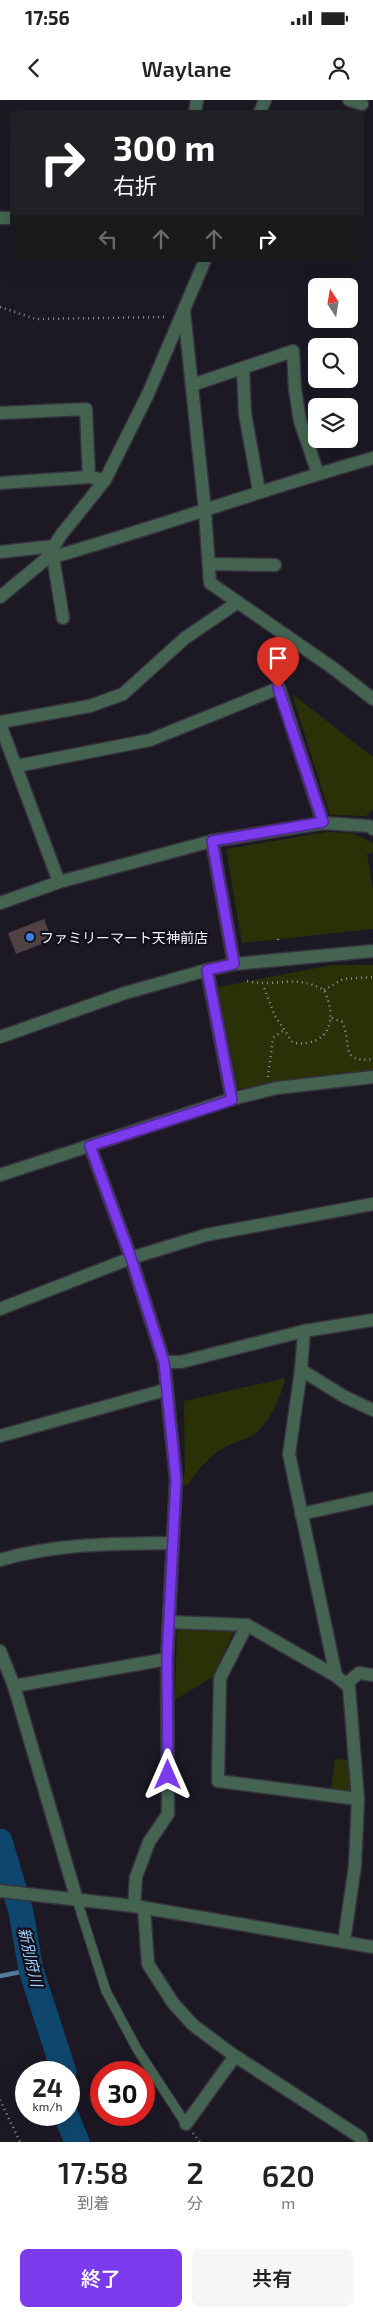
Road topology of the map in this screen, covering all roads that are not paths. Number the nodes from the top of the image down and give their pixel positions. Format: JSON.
{"nodes":[{"id":1,"x":349,"y":100,"type":"edge"},
{"id":2,"x":362,"y":104,"type":"dead end"},
{"id":3,"x":204,"y":262,"type":"edge"},
{"id":4,"x":183,"y":314,"type":"junction"},
{"id":5,"x":243,"y":368,"type":"junction"},
{"id":6,"x":192,"y":385,"type":"junction"},
{"id":7,"x":0,"y":413,"type":"edge"},
{"id":8,"x":373,"y":458,"type":"edge"},
{"id":9,"x":318,"y":474,"type":"junction"},
{"id":10,"x":89,"y":477,"type":"junction"},
{"id":11,"x":105,"y":480,"type":"junction"},
{"id":12,"x":0,"y":483,"type":"edge"},
{"id":13,"x":259,"y":491,"type":"junction"},
{"id":14,"x":205,"y":511,"type":"junction"},
{"id":15,"x":0,"y":552,"type":"edge"},
{"id":16,"x":51,"y":554,"type":"junction"},
{"id":17,"x":209,"y":564,"type":"junction"},
{"id":18,"x":275,"y":565,"type":"dead end"},
{"id":19,"x":0,"y":598,"type":"edge"},
{"id":20,"x":238,"y":602,"type":"junction"},
{"id":21,"x":63,"y":618,"type":"dead end"},
{"id":22,"x":373,"y":699,"type":"edge"},
{"id":23,"x":0,"y":723,"type":"edge"},
{"id":24,"x":17,"y":766,"type":"junction"},
{"id":25,"x":323,"y":822,"type":"junction"},
{"id":26,"x":372,"y":826,"type":"edge"},
{"id":27,"x":212,"y":841,"type":"junction"},
{"id":28,"x":59,"y":882,"type":"junction"},
{"id":29,"x":0,"y":903,"type":"edge"},
{"id":30,"x":373,"y":951,"type":"edge"},
{"id":31,"x":234,"y":964,"type":"junction"},
{"id":32,"x":207,"y":970,"type":"junction"},
{"id":33,"x":0,"y":1037,"type":"edge"},
{"id":34,"x":373,"y":1078,"type":"edge"},
{"id":35,"x":232,"y":1100,"type":"junction"},
{"id":36,"x":90,"y":1146,"type":"junction"},
{"id":37,"x":0,"y":1175,"type":"edge"},
{"id":38,"x":373,"y":1204,"type":"edge"},
{"id":39,"x":131,"y":1258,"type":"junction"},
{"id":40,"x":0,"y":1309,"type":"edge"},
{"id":41,"x":373,"y":1320,"type":"edge"},
{"id":42,"x":304,"y":1331,"type":"junction"},
{"id":43,"x":164,"y":1362,"type":"junction"},
{"id":44,"x":301,"y":1370,"type":"junction"},
{"id":45,"x":165,"y":1390,"type":"junction"},
{"id":46,"x":373,"y":1410,"type":"edge"},
{"id":47,"x":0,"y":1436,"type":"edge"},
{"id":48,"x":373,"y":1498,"type":"edge"},
{"id":49,"x":301,"y":1514,"type":"junction"},
{"id":50,"x":171,"y":1543,"type":"junction"},
{"id":51,"x":0,"y":1560,"type":"edge"},
{"id":52,"x":170,"y":1622,"type":"junction"},
{"id":53,"x":246,"y":1625,"type":"junction"},
{"id":54,"x":0,"y":1651,"type":"edge"},
{"id":55,"x":167,"y":1659,"type":"junction"},
{"id":56,"x":373,"y":1675,"type":"edge"},
{"id":57,"x":336,"y":1676,"type":"junction"},
{"id":58,"x":346,"y":1684,"type":"junction"},
{"id":59,"x":14,"y":1686,"type":"junction"},
{"id":60,"x":358,"y":1799,"type":"junction"},
{"id":61,"x":0,"y":1891,"type":"edge"},
{"id":62,"x":71,"y":1899,"type":"junction"},
{"id":63,"x":139,"y":1907,"type":"junction"},
{"id":64,"x":344,"y":1941,"type":"junction"},
{"id":65,"x":373,"y":1947,"type":"edge"},
{"id":66,"x":235,"y":2056,"type":"junction"},
{"id":67,"x":186,"y":2124,"type":"joint"},
{"id":68,"x":362,"y":2142,"type":"edge"}],
"edges":[{"from":1,"to":2,"type":"street"},
{"from":3,"to":4,"type":"street"},
{"from":4,"to":6,"type":"street"},
{"from":4,"to":11,"type":"street"},
{"from":5,"to":6,"type":"street"},
{"from":5,"to":9,"type":"street"},
{"from":5,"to":13,"type":"street"},
{"from":6,"to":14,"type":"street"},
{"from":7,"to":10,"type":"street"},
{"from":8,"to":9,"type":"street"},
{"from":9,"to":13,"type":"street"},
{"from":10,"to":11,"type":"street"},
{"from":10,"to":12,"type":"street"},
{"from":11,"to":16,"type":"street"},
{"from":13,"to":14,"type":"street"},
{"from":14,"to":16,"type":"street"},
{"from":14,"to":17,"type":"street"},
{"from":15,"to":16,"type":"street"},
{"from":16,"to":19,"type":"street"},
{"from":16,"to":21,"type":"street"},
{"from":17,"to":18,"type":"street"},
{"from":17,"to":20,"type":"street"},
{"from":20,"to":22,"type":"street"},
{"from":20,"to":23,"type":"street"},
{"from":23,"to":24,"type":"street"},
{"from":24,"to":25,"type":"street"},
{"from":24,"to":28,"type":"street"},
{"from":25,"to":26,"type":"street"},
{"from":25,"to":27,"type":"street"},
{"from":27,"to":28,"type":"street"},
{"from":27,"to":31,"type":"street"},
{"from":28,"to":29,"type":"street"},
{"from":30,"to":31,"type":"street"},
{"from":31,"to":32,"type":"street"},
{"from":32,"to":33,"type":"street"},
{"from":32,"to":35,"type":"street"},
{"from":34,"to":35,"type":"street"},
{"from":35,"to":36,"type":"street"},
{"from":36,"to":37,"type":"street"},
{"from":36,"to":39,"type":"street"},
{"from":38,"to":39,"type":"street"},
{"from":39,"to":40,"type":"street"},
{"from":39,"to":43,"type":"street"},
{"from":41,"to":42,"type":"street"},
{"from":42,"to":43,"type":"street"},
{"from":42,"to":44,"type":"street"},
{"from":43,"to":45,"type":"street"},
{"from":44,"to":46,"type":"street"},
{"from":44,"to":49,"type":"street"},
{"from":45,"to":47,"type":"street"},
{"from":45,"to":50,"type":"street"},
{"from":48,"to":49,"type":"street"},
{"from":49,"to":57,"type":"street"},
{"from":50,"to":51,"type":"street"},
{"from":50,"to":52,"type":"street"},
{"from":52,"to":53,"type":"street"},
{"from":52,"to":55,"type":"street"},
{"from":53,"to":57,"type":"street"},
{"from":53,"to":60,"type":"street"},
{"from":54,"to":59,"type":"street"},
{"from":55,"to":59,"type":"street"},
{"from":55,"to":63,"type":"street"},
{"from":56,"to":58,"type":"street"},
{"from":57,"to":58,"type":"street"},
{"from":58,"to":60,"type":"street"},
{"from":59,"to":62,"type":"street"},
{"from":60,"to":64,"type":"street"},
{"from":61,"to":62,"type":"street"},
{"from":62,"to":63,"type":"street"},
{"from":62,"to":67,"type":"lane"},
{"from":63,"to":64,"type":"street"},
{"from":63,"to":66,"type":"street"},
{"from":64,"to":65,"type":"street"},
{"from":66,"to":67,"type":"street"},
{"from":66,"to":68,"type":"street"}]}
